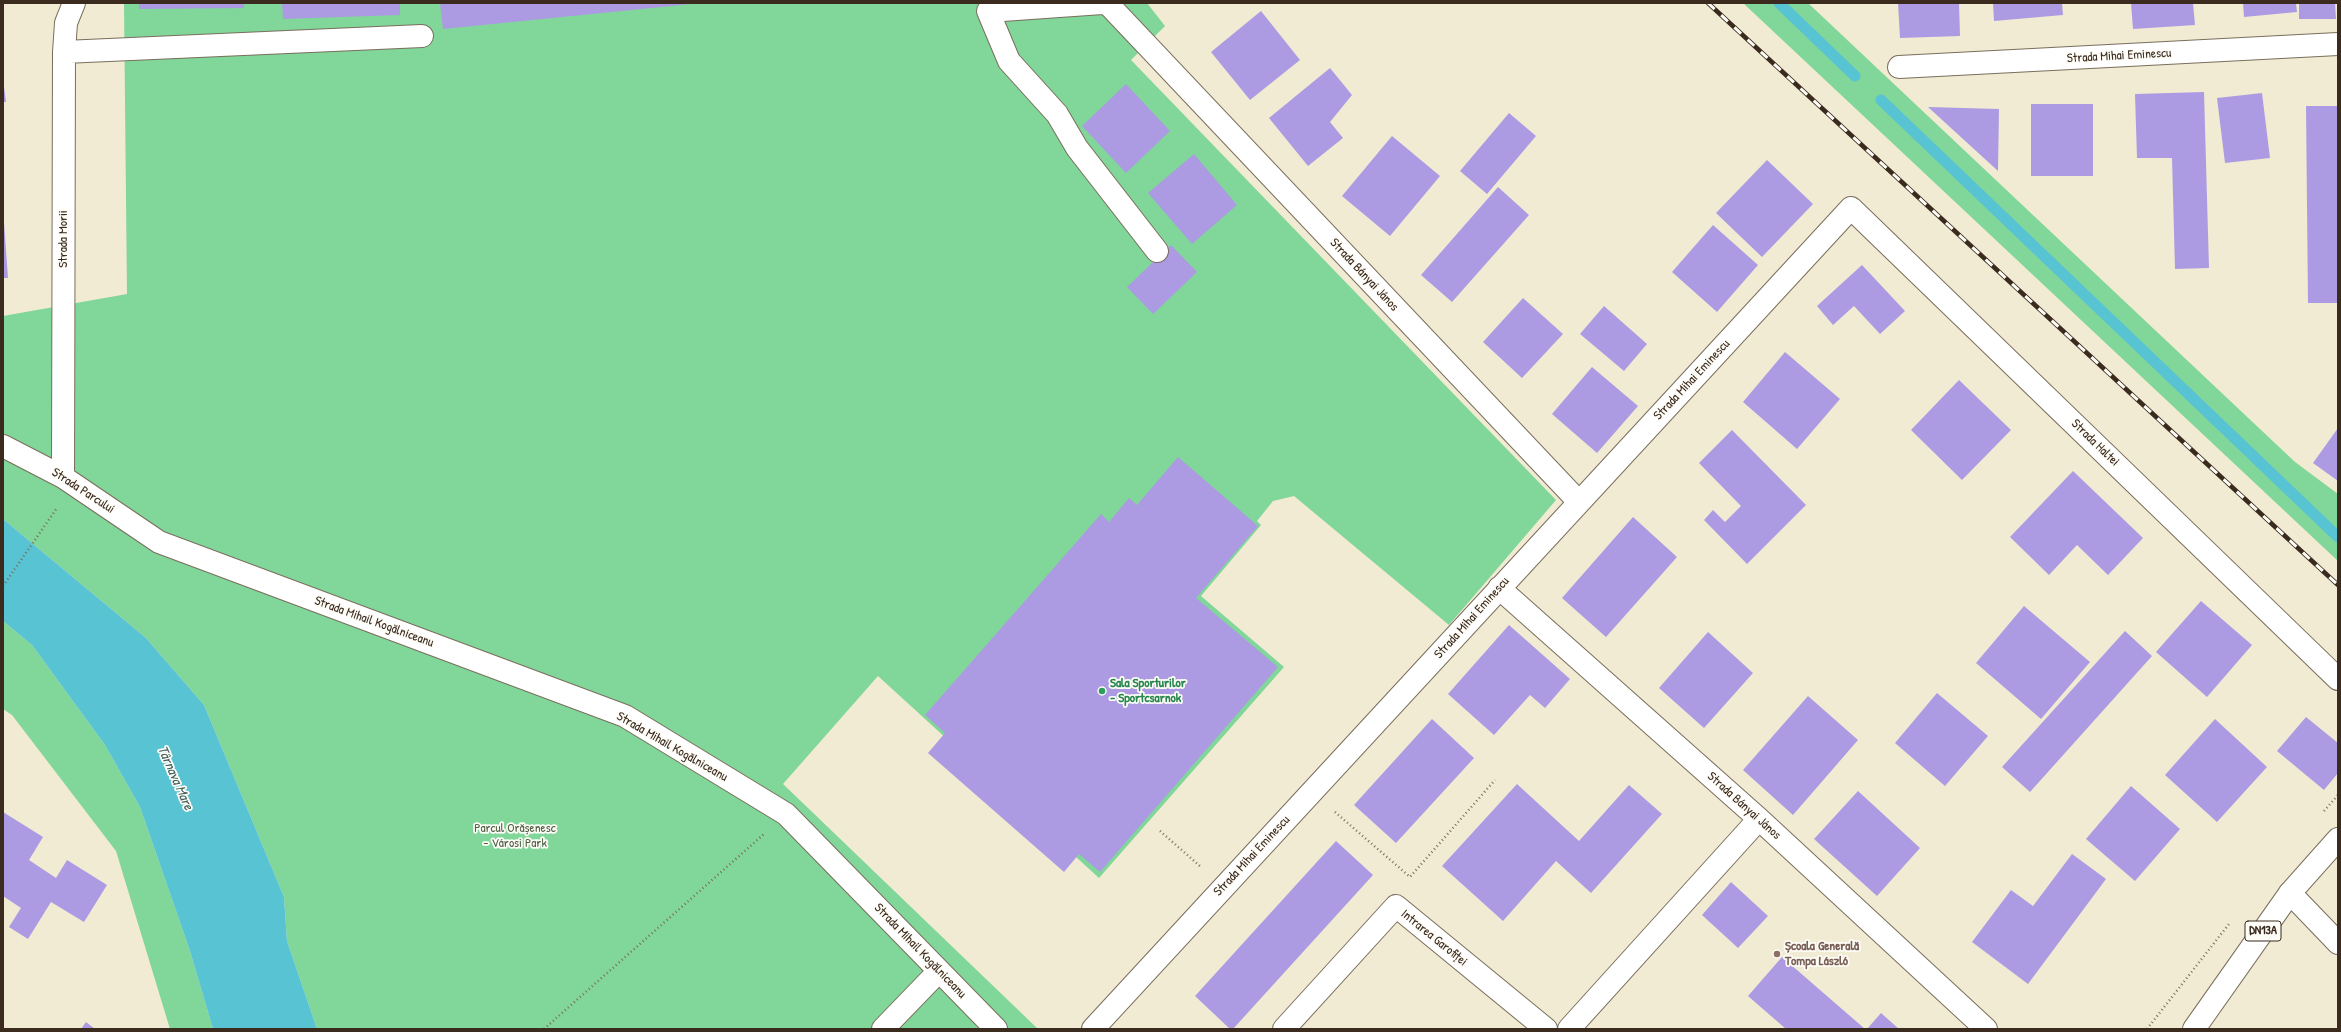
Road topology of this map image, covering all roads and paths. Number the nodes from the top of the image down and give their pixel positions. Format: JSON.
{"nodes":[{"id":1,"x":74,"y":3,"type":"edge"},
{"id":2,"x":1102,"y":3,"type":"edge"},
{"id":3,"x":1107,"y":3,"type":"edge"},
{"id":4,"x":422,"y":36,"type":"dead end"},
{"id":5,"x":2338,"y":44,"type":"edge"},
{"id":6,"x":64,"y":52,"type":"junction"},
{"id":7,"x":1899,"y":67,"type":"dead end"},
{"id":8,"x":1851,"y":208,"type":"joint"},
{"id":9,"x":1157,"y":251,"type":"dead end"},
{"id":10,"x":3,"y":446,"type":"edge"},
{"id":11,"x":63,"y":477,"type":"junction"},
{"id":12,"x":1579,"y":502,"type":"junction"},
{"id":13,"x":56,"y":510,"type":"dead end"},
{"id":14,"x":159,"y":542,"type":"joint"},
{"id":15,"x":3,"y":586,"type":"edge"},
{"id":16,"x":1499,"y":588,"type":"junction"},
{"id":17,"x":2338,"y":679,"type":"edge"},
{"id":18,"x":1495,"y":780,"type":"dead end"},
{"id":19,"x":1312,"y":792,"type":"junction"},
{"id":20,"x":786,"y":814,"type":"junction"},
{"id":21,"x":1759,"y":819,"type":"junction"},
{"id":22,"x":1160,"y":831,"type":"dead end"},
{"id":23,"x":2338,"y":839,"type":"edge"},
{"id":24,"x":1224,"y":887,"type":"junction"},
{"id":25,"x":2290,"y":893,"type":"junction"},
{"id":26,"x":2338,"y":943,"type":"edge"},
{"id":27,"x":939,"y":970,"type":"junction"},
{"id":28,"x":544,"y":1029,"type":"edge"},
{"id":29,"x":883,"y":1029,"type":"edge"},
{"id":30,"x":996,"y":1029,"type":"edge"},
{"id":31,"x":1093,"y":1029,"type":"edge"},
{"id":32,"x":1284,"y":1029,"type":"edge"},
{"id":33,"x":1546,"y":1029,"type":"edge"},
{"id":34,"x":1569,"y":1029,"type":"edge"},
{"id":35,"x":1986,"y":1029,"type":"edge"},
{"id":36,"x":2194,"y":1029,"type":"edge"}],
"edges":[{"from":1,"to":6,"type":"street","name":"Strada Morii"},
{"from":2,"to":9,"type":"street"},
{"from":3,"to":12,"type":"street","name":"Strada Bányai János"},
{"from":4,"to":6,"type":"street"},
{"from":5,"to":7,"type":"street","name":"Strada Mihai Eminescu"},
{"from":6,"to":11,"type":"street","name":"Strada Morii"},
{"from":8,"to":12,"type":"street","name":"Strada Mihai Eminescu"},
{"from":8,"to":17,"type":"street","name":"Strada Haltei"},
{"from":10,"to":11,"type":"street","name":"Strada Parcului"},
{"from":11,"to":14,"type":"street","name":"Strada Parcului"},
{"from":12,"to":16,"type":"street","name":"Strada Mihai Eminescu"},
{"from":13,"to":15,"type":"path"},
{"from":14,"to":20,"type":"street","name":"Strada Mihail Kogălniceanu"},
{"from":16,"to":19,"type":"street","name":"Strada Mihai Eminescu"},
{"from":16,"to":21,"type":"street","name":"Strada Bányai János"},
{"from":18,"to":19,"type":"path"},
{"from":19,"to":24,"type":"street","name":"Strada Mihai Eminescu"},
{"from":20,"to":27,"type":"street","name":"Strada Mihail Kogălniceanu"},
{"from":20,"to":28,"type":"path"},
{"from":21,"to":34,"type":"street"},
{"from":21,"to":35,"type":"street","name":"Strada Bányai János"},
{"from":22,"to":24,"type":"path"},
{"from":23,"to":25,"type":"street","number":"DN13A"},
{"from":24,"to":31,"type":"street","name":"Strada Mihai Eminescu"},
{"from":25,"to":26,"type":"street"},
{"from":25,"to":36,"type":"street","number":"DN13A"},
{"from":27,"to":29,"type":"street"},
{"from":27,"to":30,"type":"street","name":"Strada Mihail Kogălniceanu"},
{"from":32,"to":33,"type":"street","name":"Intrarea Garofiței"}]}
